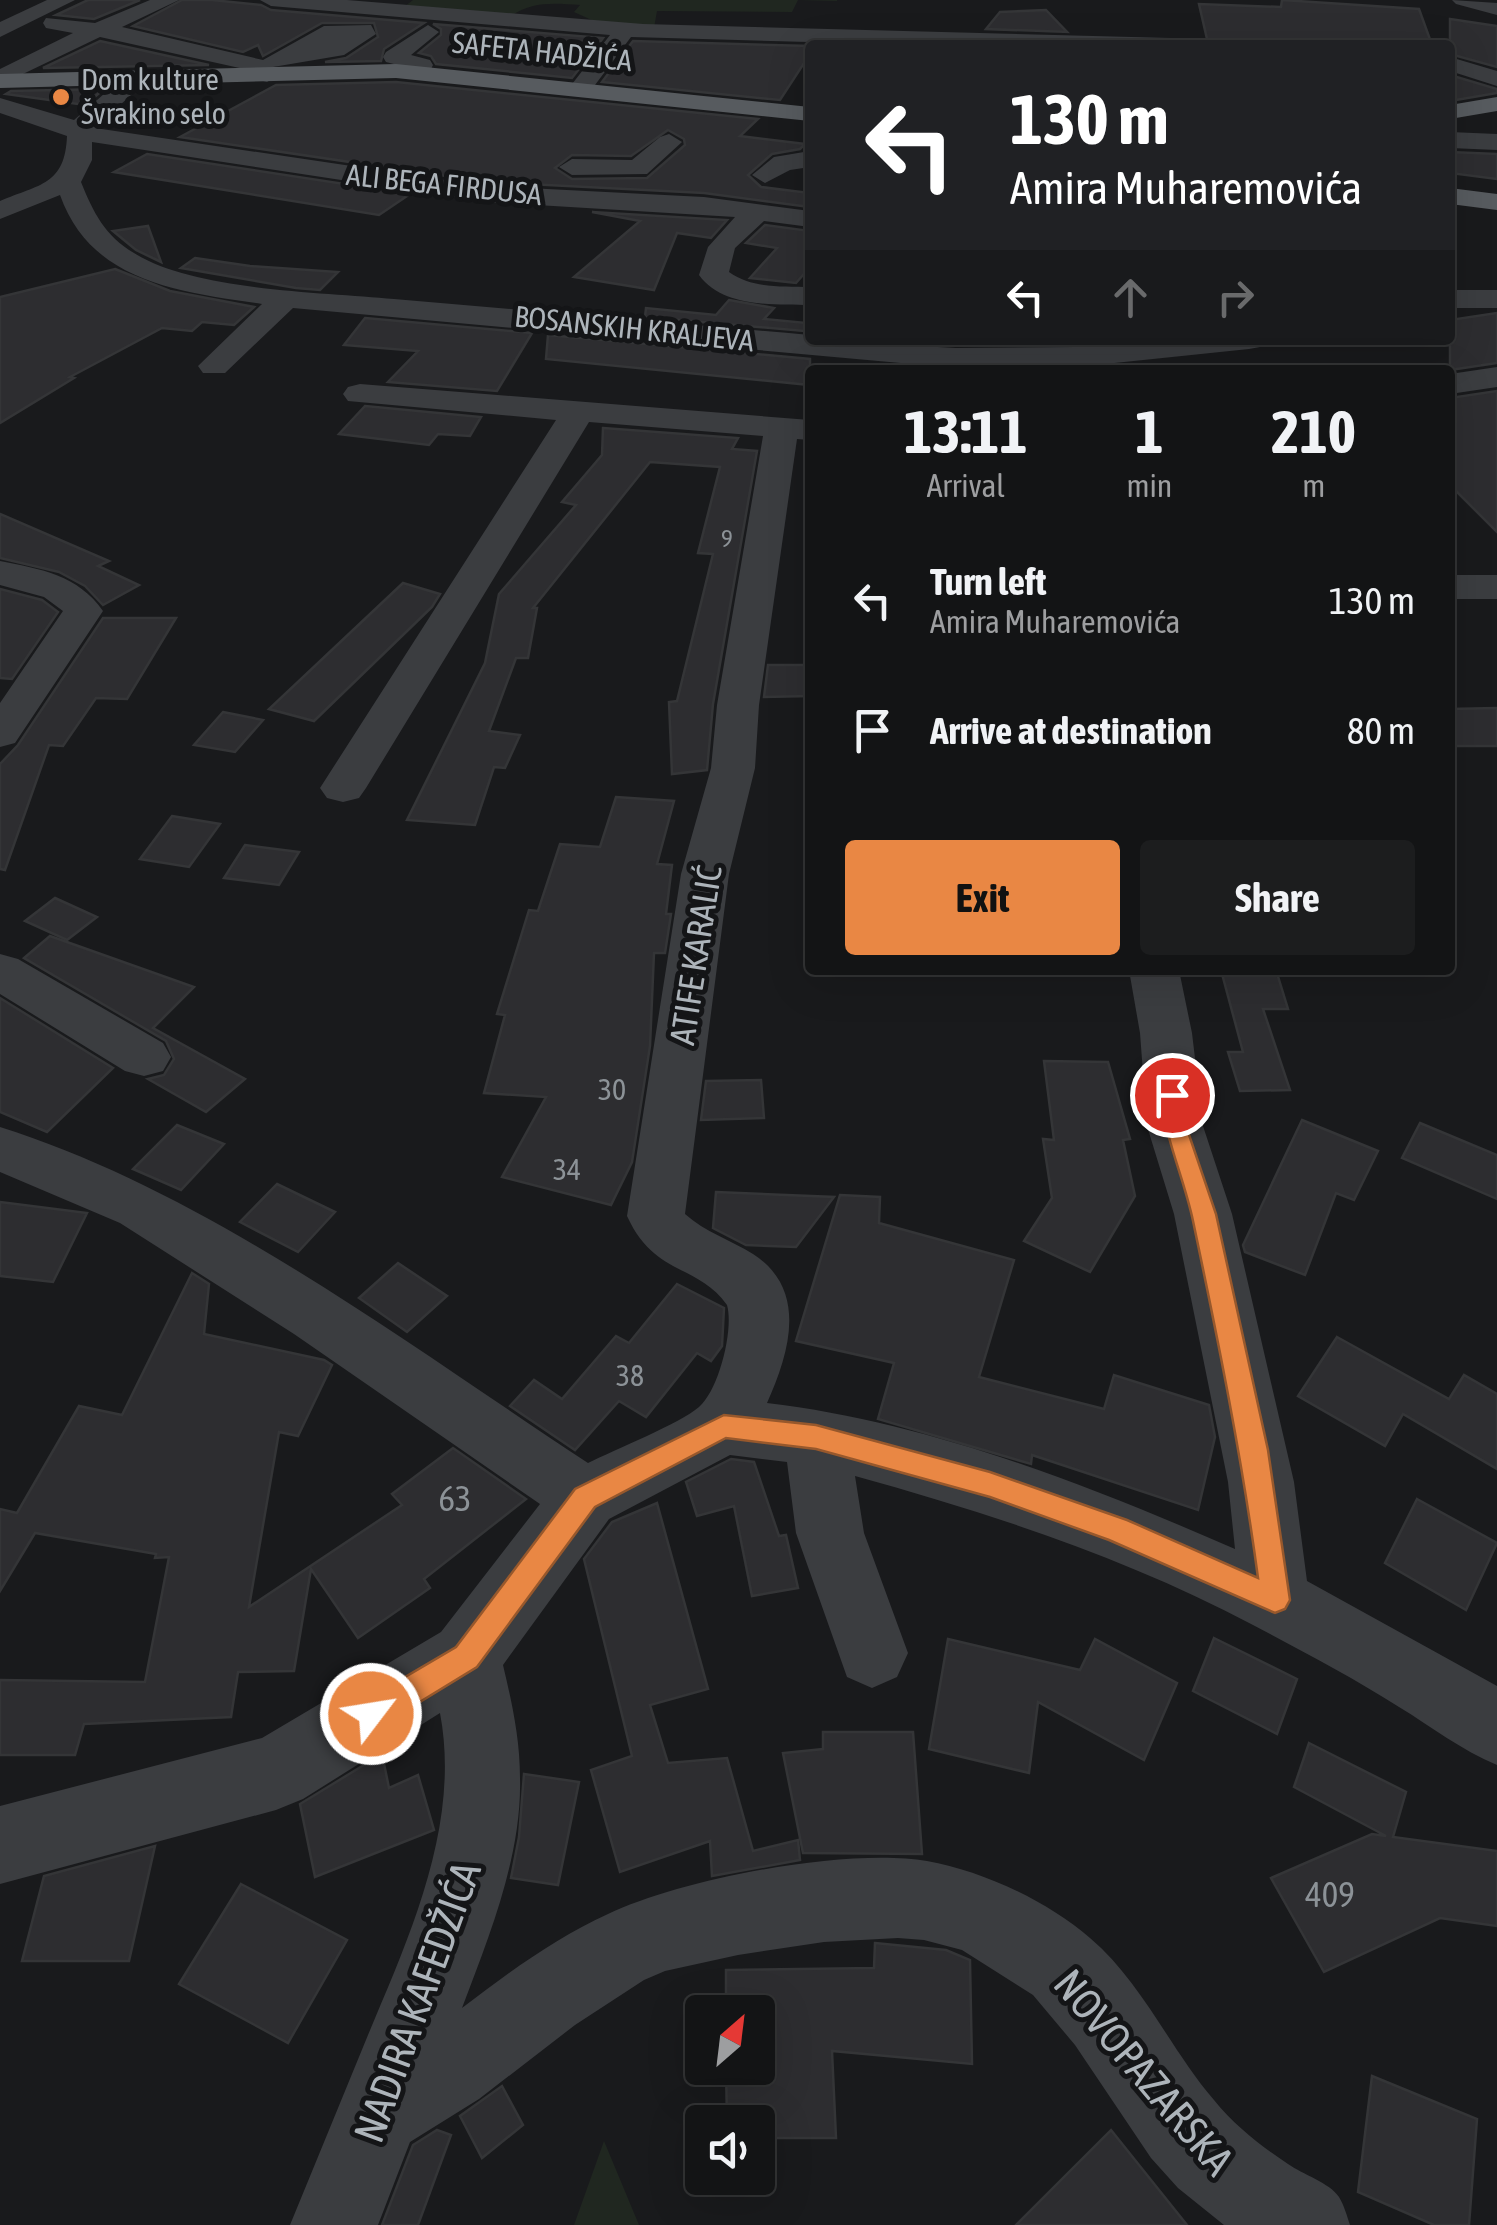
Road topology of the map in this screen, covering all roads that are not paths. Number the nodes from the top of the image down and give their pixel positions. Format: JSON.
{"nodes":[{"id":1,"x":64,"y":0,"type":"edge"},
{"id":2,"x":1463,"y":0,"type":"edge"},
{"id":3,"x":177,"y":4,"type":"edge"},
{"id":4,"x":356,"y":6,"type":"junction"},
{"id":5,"x":1497,"y":9,"type":"edge"},
{"id":6,"x":273,"y":10,"type":"edge"},
{"id":7,"x":54,"y":23,"type":"dead end"},
{"id":8,"x":0,"y":30,"type":"edge"},
{"id":9,"x":100,"y":30,"type":"junction"},
{"id":10,"x":625,"y":30,"type":"junction"},
{"id":11,"x":428,"y":32,"type":"dead end"},
{"id":12,"x":233,"y":34,"type":"dead end"},
{"id":13,"x":892,"y":40,"type":"edge"},
{"id":14,"x":196,"y":43,"type":"junction"},
{"id":15,"x":274,"y":64,"type":"junction"},
{"id":16,"x":1455,"y":66,"type":"edge"},
{"id":17,"x":419,"y":72,"type":"junction"},
{"id":18,"x":135,"y":79,"type":"junction"},
{"id":19,"x":0,"y":80,"type":"edge"},
{"id":20,"x":1497,"y":80,"type":"edge"},
{"id":21,"x":581,"y":88,"type":"junction"},
{"id":22,"x":1497,"y":104,"type":"edge"},
{"id":23,"x":0,"y":105,"type":"edge"},
{"id":24,"x":102,"y":107,"type":"junction"},
{"id":25,"x":1455,"y":111,"type":"edge"},
{"id":26,"x":141,"y":112,"type":"dead end"},
{"id":27,"x":805,"y":113,"type":"edge"},
{"id":28,"x":80,"y":133,"type":"junction"},
{"id":29,"x":1455,"y":140,"type":"edge"},
{"id":30,"x":669,"y":142,"type":"dead end"},
{"id":31,"x":1497,"y":142,"type":"edge"},
{"id":32,"x":805,"y":160,"type":"edge"},
{"id":33,"x":545,"y":163,"type":"dead end"},
{"id":34,"x":766,"y":175,"type":"dead end"},
{"id":35,"x":68,"y":182,"type":"junction"},
{"id":36,"x":1455,"y":197,"type":"edge"},
{"id":37,"x":1497,"y":202,"type":"edge"},
{"id":38,"x":0,"y":211,"type":"edge"},
{"id":39,"x":758,"y":212,"type":"junction"},
{"id":40,"x":805,"y":218,"type":"edge"},
{"id":41,"x":805,"y":296,"type":"edge"},
{"id":42,"x":286,"y":298,"type":"junction"},
{"id":43,"x":1455,"y":299,"type":"edge"},
{"id":44,"x":1494,"y":302,"type":"edge"},
{"id":45,"x":1142,"y":345,"type":"edge"},
{"id":46,"x":1078,"y":348,"type":"edge"},
{"id":47,"x":956,"y":364,"type":"edge"},
{"id":48,"x":214,"y":366,"type":"dead end"},
{"id":49,"x":1473,"y":381,"type":"edge"},
{"id":50,"x":360,"y":394,"type":"dead end"},
{"id":51,"x":580,"y":409,"type":"junction"},
{"id":52,"x":1497,"y":413,"type":"edge"},
{"id":53,"x":796,"y":430,"type":"edge"},
{"id":54,"x":0,"y":573,"type":"edge"},
{"id":55,"x":1455,"y":587,"type":"edge"},
{"id":56,"x":1497,"y":587,"type":"edge"},
{"id":57,"x":0,"y":734,"type":"edge"},
{"id":58,"x":342,"y":788,"type":"dead end"},
{"id":59,"x":0,"y":971,"type":"edge"},
{"id":60,"x":1155,"y":975,"type":"edge"},
{"id":61,"x":144,"y":1057,"type":"dead end"},
{"id":62,"x":0,"y":1148,"type":"edge"},
{"id":63,"x":724,"y":1426,"type":"junction"},
{"id":64,"x":816,"y":1437,"type":"junction"},
{"id":65,"x":585,"y":1498,"type":"junction"},
{"id":66,"x":1275,"y":1600,"type":"junction"},
{"id":67,"x":872,"y":1653,"type":"dead end"},
{"id":68,"x":466,"y":1657,"type":"junction"},
{"id":69,"x":1497,"y":1728,"type":"edge"},
{"id":70,"x":0,"y":1846,"type":"edge"},
{"id":71,"x":381,"y":2111,"type":"junction"},
{"id":72,"x":334,"y":2225,"type":"edge"},
{"id":73,"x":1306,"y":2225,"type":"edge"}],
"edges":[{"from":1,"to":8,"type":"street"},
{"from":2,"to":5,"type":"street"},
{"from":3,"to":9,"type":"street","name":"SAFETA HADŽIĆA"},
{"from":4,"to":6,"type":"street"},
{"from":4,"to":10,"type":"street"},
{"from":4,"to":15,"type":"street"},
{"from":7,"to":9,"type":"street"},
{"from":9,"to":14,"type":"street","name":"SAFETA HADŽIĆA"},
{"from":9,"to":19,"type":"street","name":"SAFETA HADŽIĆA"},
{"from":10,"to":13,"type":"street"},
{"from":10,"to":21,"type":"street"},
{"from":11,"to":17,"type":"street"},
{"from":12,"to":14,"type":"street"},
{"from":14,"to":15,"type":"street","name":"SAFETA HADŽIĆA"},
{"from":15,"to":17,"type":"main road","name":"SAFETA HADŽIĆA"},
{"from":15,"to":18,"type":"main road","name":"SAFETA HADŽIĆA"},
{"from":16,"to":20,"type":"street"},
{"from":17,"to":21,"type":"main road","name":"SAFETA HADŽIĆA"},
{"from":18,"to":19,"type":"main road","name":"SAFETA HADŽIĆA"},
{"from":18,"to":24,"type":"street"},
{"from":21,"to":27,"type":"main road","name":"SAFETA HADŽIĆA"},
{"from":22,"to":25,"type":"main road"},
{"from":23,"to":28,"type":"street"},
{"from":24,"to":26,"type":"street"},
{"from":24,"to":28,"type":"street"},
{"from":28,"to":35,"type":"street"},
{"from":28,"to":39,"type":"street","name":"ALI BEGA FIRDUSA"},
{"from":29,"to":31,"type":"street"},
{"from":30,"to":33,"type":"street"},
{"from":32,"to":34,"type":"street"},
{"from":35,"to":38,"type":"street"},
{"from":35,"to":42,"type":"street","name":"BOSANSKIH KRALJEVA"},
{"from":36,"to":37,"type":"main road"},
{"from":39,"to":40,"type":"street","name":"ALI BEGA FIRDUSA"},
{"from":39,"to":41,"type":"street"},
{"from":42,"to":47,"type":"street","name":"BOSANSKIH KRALJEVA"},
{"from":42,"to":48,"type":"street"},
{"from":43,"to":44,"type":"street"},
{"from":45,"to":46,"type":"street","name":"BOSANSKIH KRALJEVA"},
{"from":46,"to":47,"type":"street","name":"BOSANSKIH KRALJEVA"},
{"from":49,"to":52,"type":"street"},
{"from":50,"to":51,"type":"street","name":"ATIFE KARALIĆ"},
{"from":51,"to":53,"type":"street","name":"ATIFE KARALIĆ"},
{"from":51,"to":58,"type":"street"},
{"from":53,"to":63,"type":"street","name":"ATIFE KARALIĆ"},
{"from":54,"to":57,"type":"street"},
{"from":55,"to":56,"type":"street"},
{"from":59,"to":61,"type":"street"},
{"from":60,"to":66,"type":"street"},
{"from":62,"to":65,"type":"street"},
{"from":63,"to":64,"type":"street"},
{"from":63,"to":65,"type":"street"},
{"from":64,"to":66,"type":"street"},
{"from":64,"to":67,"type":"street"},
{"from":65,"to":68,"type":"street"},
{"from":66,"to":69,"type":"street"},
{"from":68,"to":70,"type":"street"},
{"from":68,"to":71,"type":"street","name":"NADIRA KAFEDŽIĆA"},
{"from":71,"to":72,"type":"street","name":"NADIRA KAFEDŽIĆA"},
{"from":71,"to":73,"type":"street","name":"NOVOPAZARSKA"}]}
